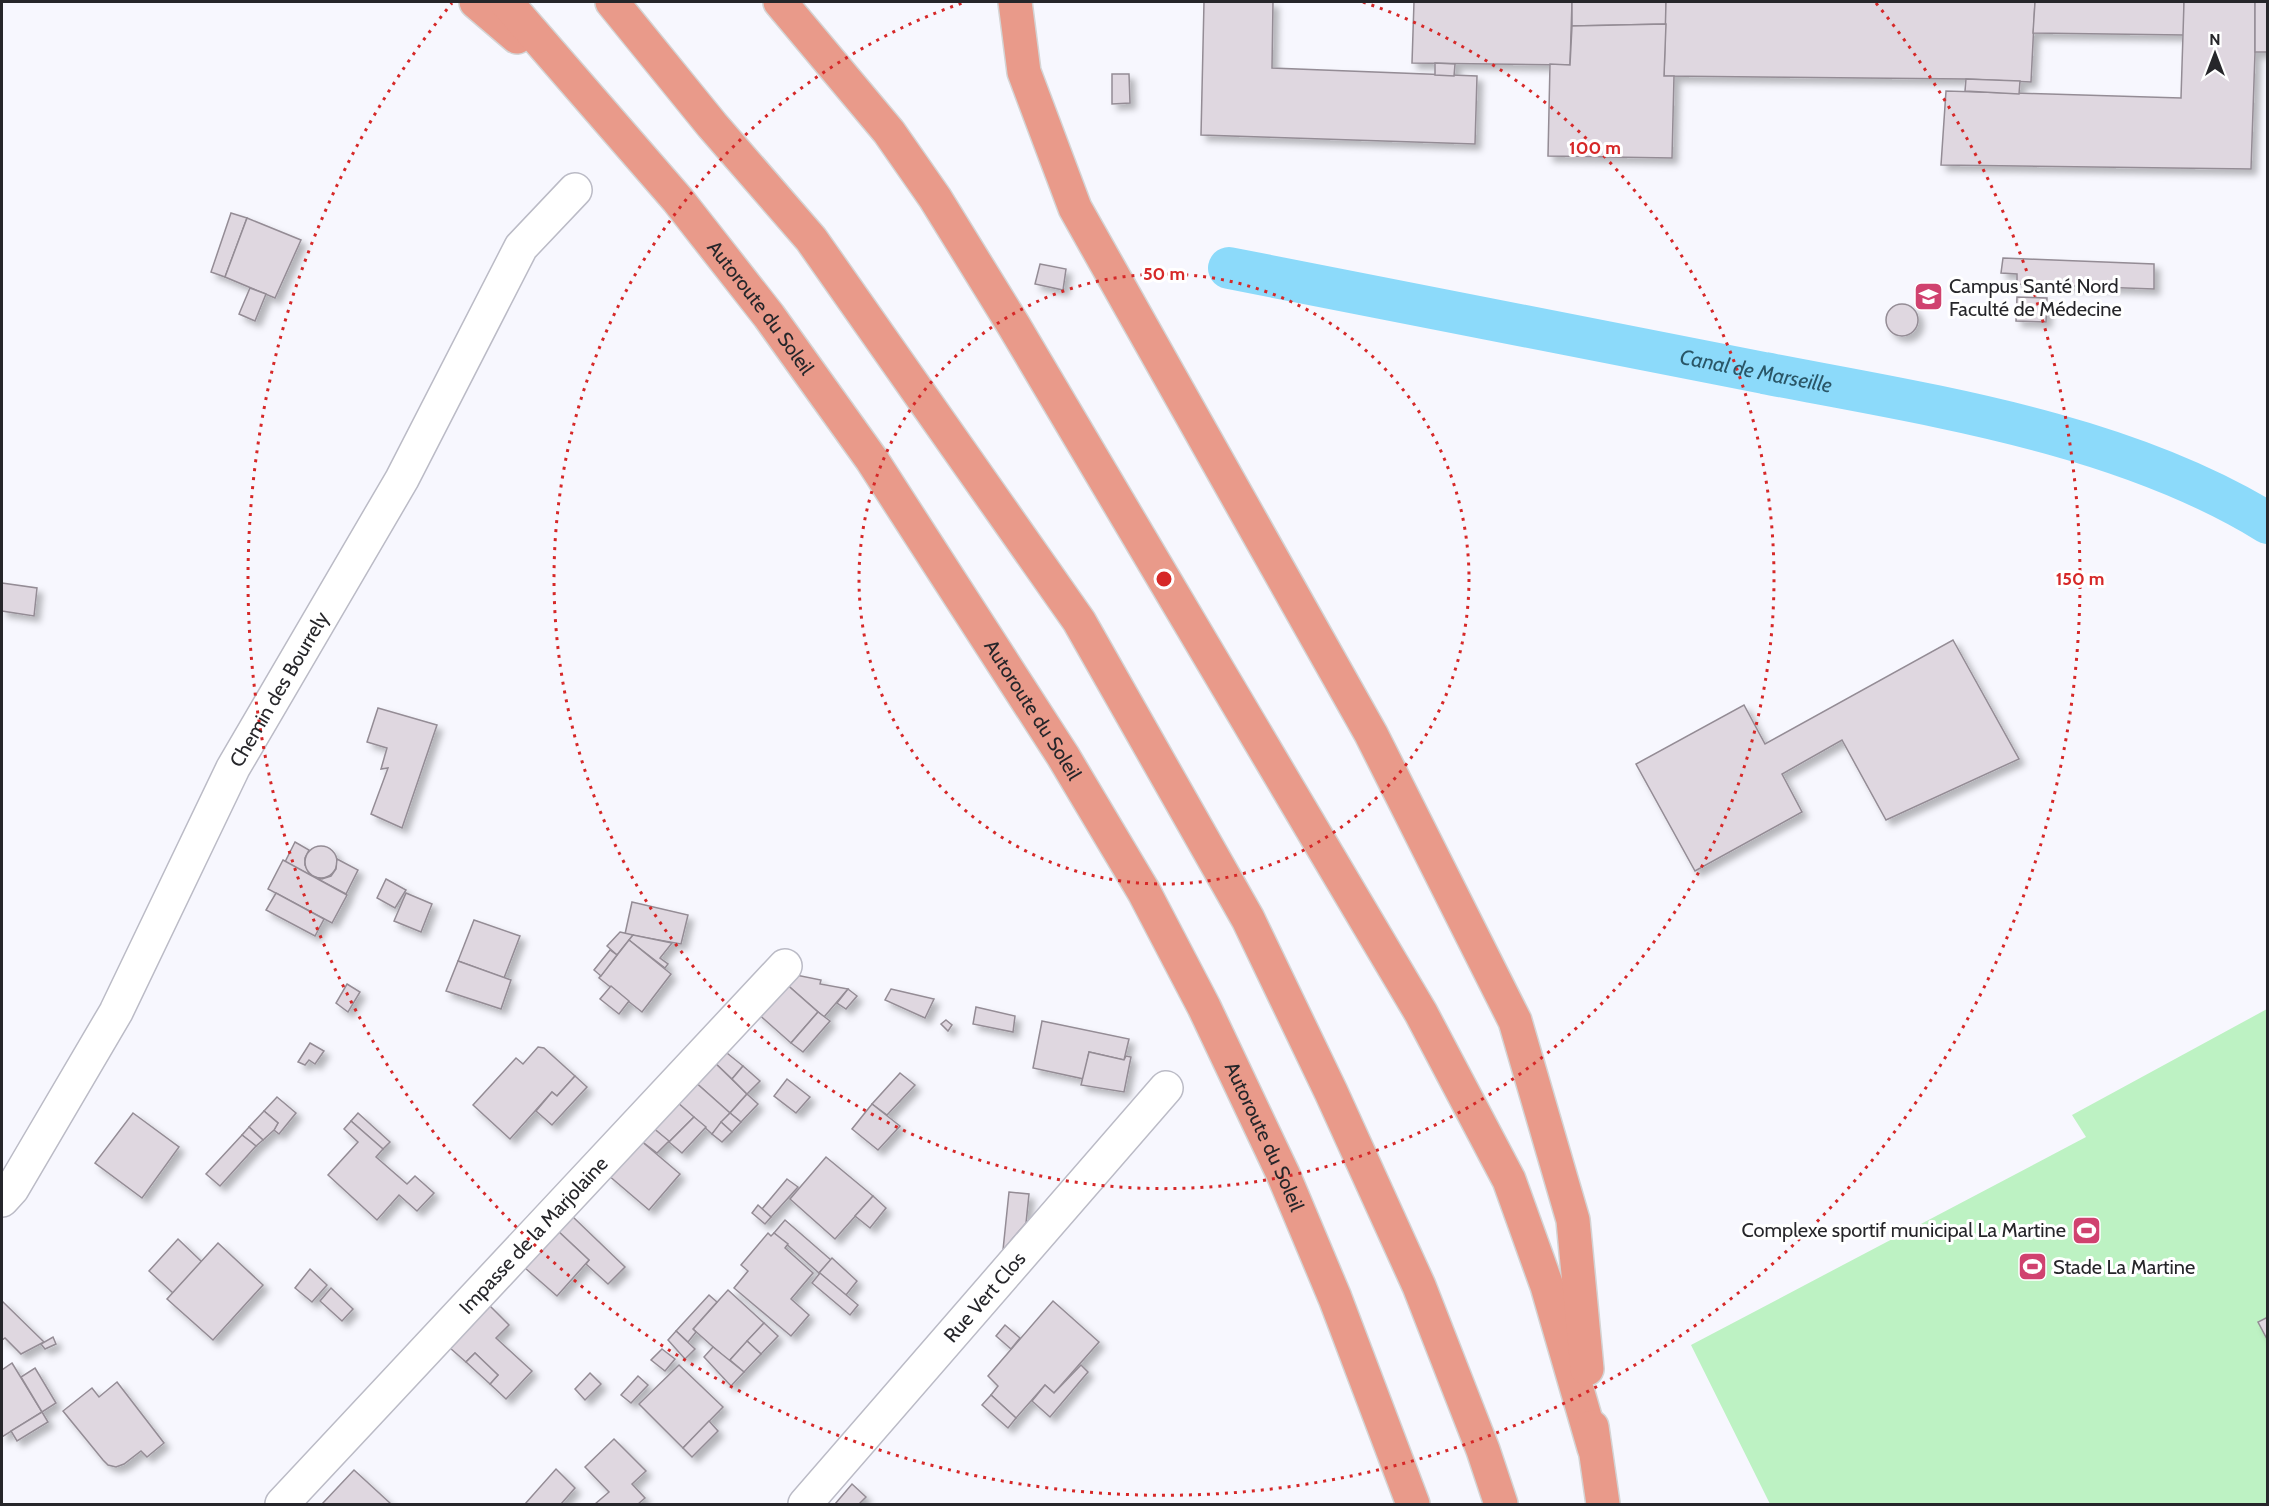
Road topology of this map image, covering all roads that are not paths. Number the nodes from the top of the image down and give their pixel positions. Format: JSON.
{"nodes":[{"id":1,"x":476,"y":2,"type":"edge"},
{"id":2,"x":506,"y":2,"type":"edge"},
{"id":3,"x":612,"y":2,"type":"edge"},
{"id":4,"x":780,"y":2,"type":"edge"},
{"id":5,"x":1015,"y":2,"type":"edge"},
{"id":6,"x":594,"y":103,"type":"junction"},
{"id":7,"x":576,"y":190,"type":"dead end"},
{"id":8,"x":785,"y":966,"type":"dead end"},
{"id":9,"x":1166,"y":1088,"type":"dead end"},
{"id":10,"x":2,"y":1200,"type":"edge"},
{"id":11,"x":1594,"y":1448,"type":"junction"},
{"id":12,"x":282,"y":1504,"type":"edge"},
{"id":13,"x":805,"y":1504,"type":"edge"},
{"id":14,"x":1413,"y":1504,"type":"edge"},
{"id":15,"x":1501,"y":1504,"type":"edge"},
{"id":16,"x":1603,"y":1504,"type":"edge"}],
"edges":[{"from":1,"to":6,"type":"highway"},
{"from":2,"to":6,"type":"highway","name":"Autoroute du Soleil"},
{"from":3,"to":15,"type":"highway"},
{"from":4,"to":11,"type":"highway"},
{"from":5,"to":11,"type":"highway"},
{"from":6,"to":14,"type":"highway","name":"Autoroute du Soleil"},
{"from":7,"to":10,"type":"street","name":"Chemin des Bourrely"},
{"from":8,"to":12,"type":"street","name":"Impasse de la Marjolaine"},
{"from":9,"to":13,"type":"street","name":"Rue Vert Clos"},
{"from":11,"to":16,"type":"highway"}]}
